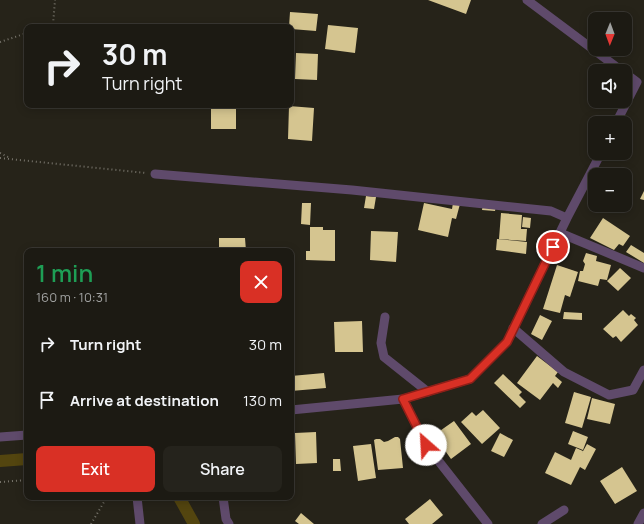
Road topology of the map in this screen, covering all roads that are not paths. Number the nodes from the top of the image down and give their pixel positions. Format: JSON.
{"nodes":[{"id":1,"x":527,"y":0,"type":"edge"},
{"id":2,"x":613,"y":64,"type":"edge"},
{"id":3,"x":640,"y":84,"type":"edge"},
{"id":4,"x":620,"y":116,"type":"edge"},
{"id":5,"x":597,"y":160,"type":"edge"},
{"id":6,"x":155,"y":174,"type":"road end"},
{"id":7,"x":568,"y":218,"type":"junction"},
{"id":8,"x":560,"y":233,"type":"junction"},
{"id":9,"x":644,"y":268,"type":"edge"},
{"id":10,"x":385,"y":317,"type":"dead end"},
{"id":11,"x":513,"y":328,"type":"junction"},
{"id":12,"x":644,"y":370,"type":"edge"},
{"id":13,"x":428,"y":392,"type":"junction"},
{"id":14,"x":403,"y":399,"type":"junction"},
{"id":15,"x":294,"y":410,"type":"edge"},
{"id":16,"x":24,"y":435,"type":"edge"},
{"id":17,"x":0,"y":437,"type":"edge"},
{"id":18,"x":137,"y":500,"type":"edge"},
{"id":19,"x":223,"y":500,"type":"edge"},
{"id":20,"x":564,"y":510,"type":"dead end"},
{"id":21,"x":644,"y":513,"type":"edge"},
{"id":22,"x":140,"y":524,"type":"edge"},
{"id":23,"x":229,"y":524,"type":"edge"},
{"id":24,"x":488,"y":524,"type":"edge"},
{"id":25,"x":542,"y":524,"type":"edge"},
{"id":26,"x":638,"y":524,"type":"edge"}],
"edges":[{"from":1,"to":2,"type":"street"},
{"from":3,"to":4,"type":"street"},
{"from":5,"to":7,"type":"street"},
{"from":6,"to":7,"type":"street"},
{"from":7,"to":8,"type":"street"},
{"from":8,"to":9,"type":"street"},
{"from":8,"to":11,"type":"street"},
{"from":10,"to":13,"type":"street"},
{"from":11,"to":12,"type":"street"},
{"from":11,"to":13,"type":"street"},
{"from":13,"to":14,"type":"street"},
{"from":14,"to":15,"type":"street"},
{"from":14,"to":24,"type":"street"},
{"from":16,"to":17,"type":"street"},
{"from":18,"to":22,"type":"street"},
{"from":19,"to":23,"type":"street"},
{"from":20,"to":25,"type":"street"},
{"from":21,"to":26,"type":"street"}]}
